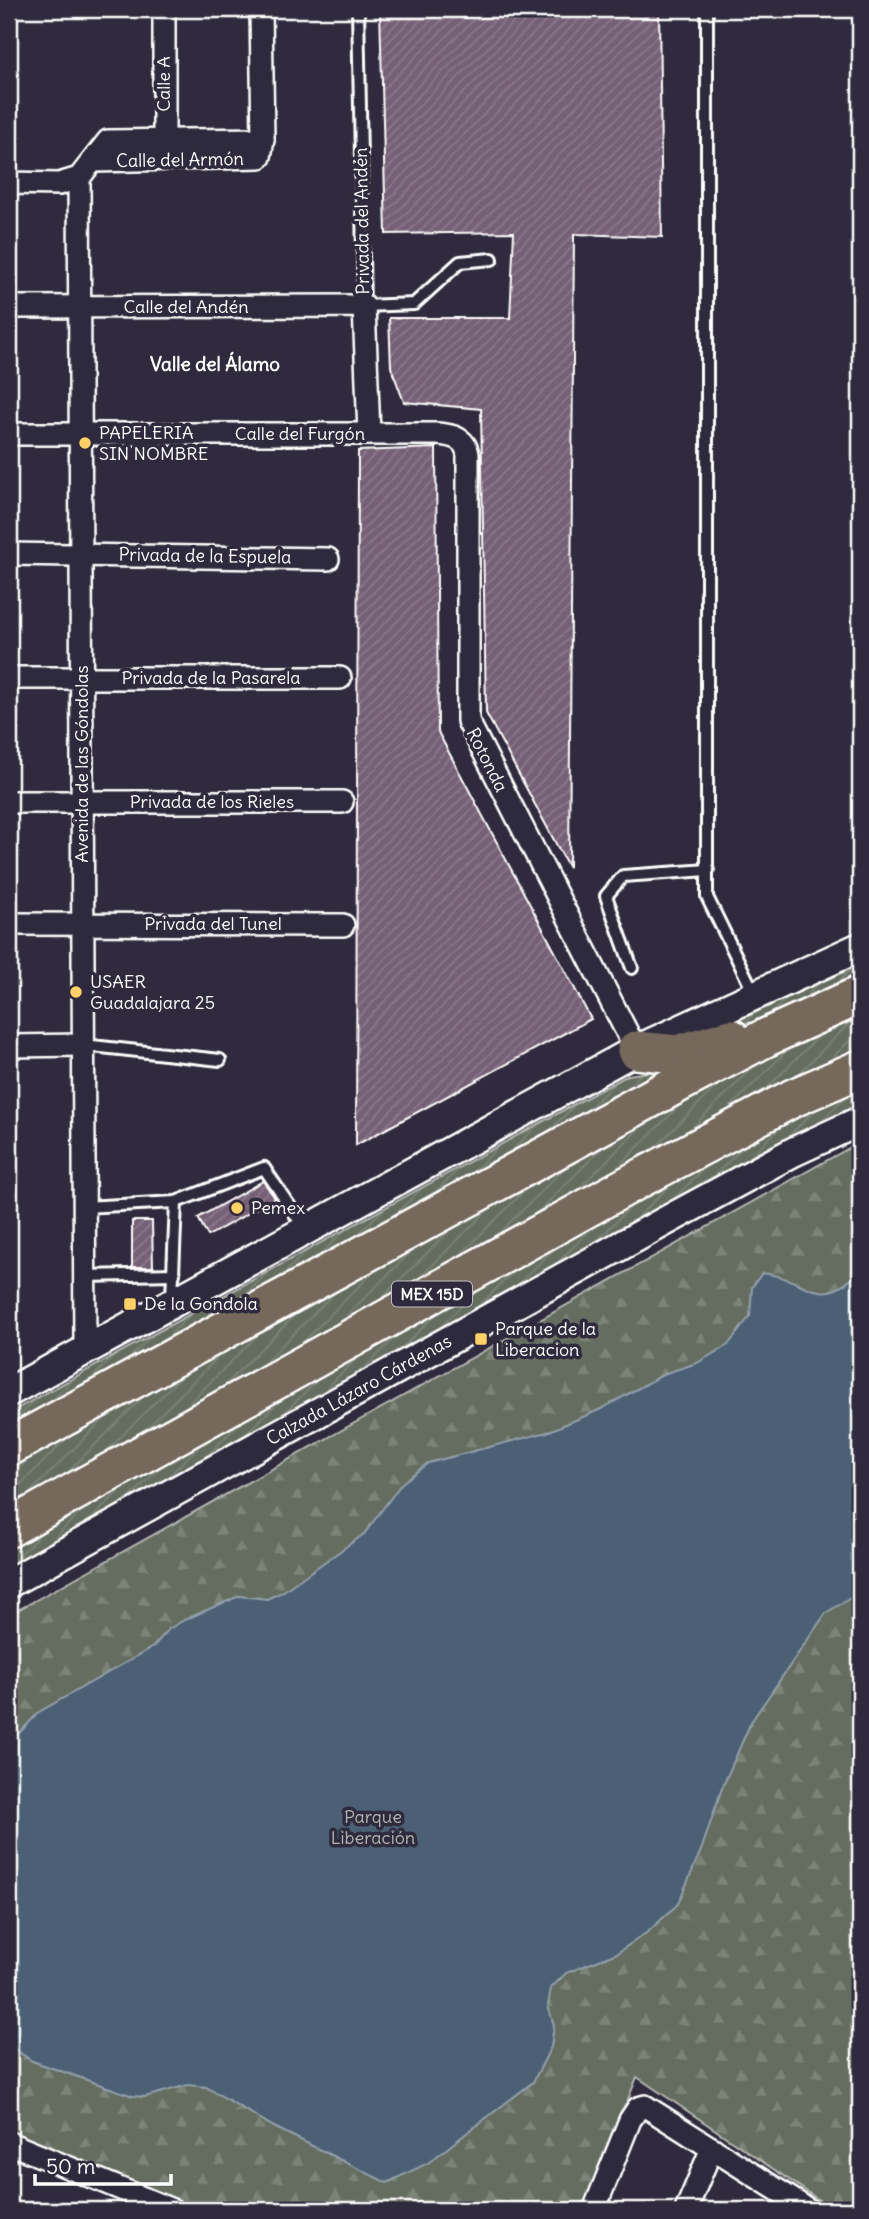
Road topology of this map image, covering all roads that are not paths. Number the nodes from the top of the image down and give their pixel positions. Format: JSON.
{"nodes":[{"id":1,"x":164,"y":9,"type":"edge"},
{"id":2,"x":261,"y":9,"type":"edge"},
{"id":3,"x":358,"y":9,"type":"edge"},
{"id":4,"x":707,"y":9,"type":"edge"},
{"id":5,"x":164,"y":150,"type":"junction"},
{"id":6,"x":79,"y":178,"type":"junction"},
{"id":7,"x":9,"y":183,"type":"edge"},
{"id":8,"x":492,"y":259,"type":"dead end"},
{"id":9,"x":363,"y":306,"type":"junction"},
{"id":10,"x":9,"y":307,"type":"edge"},
{"id":11,"x":80,"y":307,"type":"junction"},
{"id":12,"x":9,"y":434,"type":"edge"},
{"id":13,"x":80,"y":434,"type":"junction"},
{"id":14,"x":369,"y":434,"type":"junction"},
{"id":15,"x":463,"y":441,"type":"joint"},
{"id":16,"x":9,"y":554,"type":"edge"},
{"id":17,"x":81,"y":554,"type":"junction"},
{"id":18,"x":328,"y":559,"type":"dead end"},
{"id":19,"x":9,"y":678,"type":"edge"},
{"id":20,"x":82,"y":678,"type":"junction"},
{"id":21,"x":340,"y":678,"type":"dead end"},
{"id":22,"x":9,"y":802,"type":"edge"},
{"id":23,"x":82,"y":802,"type":"junction"},
{"id":24,"x":342,"y":802,"type":"dead end"},
{"id":25,"x":708,"y":870,"type":"junction"},
{"id":26,"x":9,"y":923,"type":"edge"},
{"id":27,"x":83,"y":923,"type":"junction"},
{"id":28,"x":343,"y":925,"type":"dead end"},
{"id":29,"x":860,"y":947,"type":"edge"},
{"id":30,"x":632,"y":968,"type":"dead end"},
{"id":31,"x":755,"y":995,"type":"junction"},
{"id":32,"x":846,"y":1002,"type":"edge"},
{"id":33,"x":83,"y":1045,"type":"junction"},
{"id":34,"x":9,"y":1046,"type":"edge"},
{"id":35,"x":636,"y":1050,"type":"junction"},
{"id":36,"x":220,"y":1060,"type":"dead end"},
{"id":37,"x":860,"y":1069,"type":"edge"},
{"id":38,"x":860,"y":1121,"type":"edge"},
{"id":39,"x":176,"y":1202,"type":"junction"},
{"id":40,"x":84,"y":1207,"type":"junction"},
{"id":41,"x":305,"y":1229,"type":"junction"},
{"id":42,"x":84,"y":1276,"type":"junction"},
{"id":43,"x":173,"y":1287,"type":"junction"},
{"id":44,"x":85,"y":1350,"type":"junction"},
{"id":45,"x":9,"y":1392,"type":"edge"},
{"id":46,"x":9,"y":1447,"type":"edge"},
{"id":47,"x":9,"y":1528,"type":"edge"},
{"id":48,"x":9,"y":1583,"type":"edge"},
{"id":49,"x":9,"y":2143,"type":"edge"},
{"id":50,"x":712,"y":2148,"type":"junction"},
{"id":51,"x":172,"y":2210,"type":"edge"},
{"id":52,"x":594,"y":2210,"type":"edge"},
{"id":53,"x":686,"y":2210,"type":"edge"},
{"id":54,"x":809,"y":2210,"type":"edge"}],
"edges":[{"from":1,"to":5,"type":"street","name":"Calle A"},
{"from":2,"to":5,"type":"street","name":"Calle del Armón"},
{"from":3,"to":9,"type":"lane","name":"Privada del Andén"},
{"from":4,"to":25,"type":"lane"},
{"from":5,"to":6,"type":"street","name":"Calle del Armón"},
{"from":6,"to":7,"type":"street"},
{"from":6,"to":11,"type":"street","name":"Avenida de las Góndolas"},
{"from":8,"to":9,"type":"lane"},
{"from":9,"to":11,"type":"street","name":"Calle del Andén"},
{"from":9,"to":14,"type":"street","name":"Privada del Andén"},
{"from":10,"to":11,"type":"street","name":"Calle del Andén"},
{"from":11,"to":13,"type":"street","name":"Avenida de las Góndolas"},
{"from":12,"to":13,"type":"street","name":"Calle del Furgón"},
{"from":13,"to":14,"type":"street","name":"Calle del Furgón"},
{"from":13,"to":17,"type":"street","name":"Avenida de las Góndolas"},
{"from":14,"to":15,"type":"street","name":"Calle del Furgón"},
{"from":15,"to":35,"type":"street","name":"Rotonda"},
{"from":16,"to":17,"type":"street","name":"Privada de la Espuela"},
{"from":17,"to":18,"type":"street","name":"Privada de la Espuela"},
{"from":17,"to":20,"type":"street","name":"Avenida de las Góndolas"},
{"from":19,"to":20,"type":"street","name":"Privada de la Pasarela"},
{"from":20,"to":21,"type":"street","name":"Privada de la Pasarela"},
{"from":20,"to":23,"type":"street","name":"Avenida de las Góndolas"},
{"from":22,"to":23,"type":"street","name":"Privada de los Rieles"},
{"from":23,"to":24,"type":"street","name":"Privada de los Rieles"},
{"from":23,"to":27,"type":"street","name":"Avenida de las Góndolas"},
{"from":25,"to":30,"type":"lane"},
{"from":25,"to":31,"type":"lane"},
{"from":26,"to":27,"type":"street","name":"Privada del Tunel"},
{"from":27,"to":28,"type":"street","name":"Privada del Tunel"},
{"from":27,"to":33,"type":"street","name":"Avenida de las Góndolas"},
{"from":29,"to":31,"type":"main road"},
{"from":31,"to":35,"type":"main road"},
{"from":32,"to":35,"type":"highway"},
{"from":32,"to":46,"type":"highway"},
{"from":33,"to":34,"type":"street"},
{"from":33,"to":36,"type":"lane"},
{"from":33,"to":40,"type":"street","name":"Avenida de las Góndolas"},
{"from":35,"to":41,"type":"main road"},
{"from":37,"to":47,"type":"highway","number":"MEX 15D"},
{"from":38,"to":48,"type":"main road","name":"Calzada Lázaro Cárdenas"},
{"from":39,"to":40,"type":"lane"},
{"from":39,"to":41,"type":"lane"},
{"from":39,"to":43,"type":"lane"},
{"from":40,"to":42,"type":"street","name":"Avenida de las Góndolas"},
{"from":41,"to":43,"type":"main road"},
{"from":42,"to":43,"type":"lane"},
{"from":42,"to":44,"type":"street","name":"Avenida de las Góndolas"},
{"from":43,"to":44,"type":"main road"},
{"from":44,"to":45,"type":"main road"},
{"from":49,"to":51,"type":"street"},
{"from":50,"to":52,"type":"street"},
{"from":50,"to":53,"type":"street"},
{"from":50,"to":54,"type":"street"}]}
